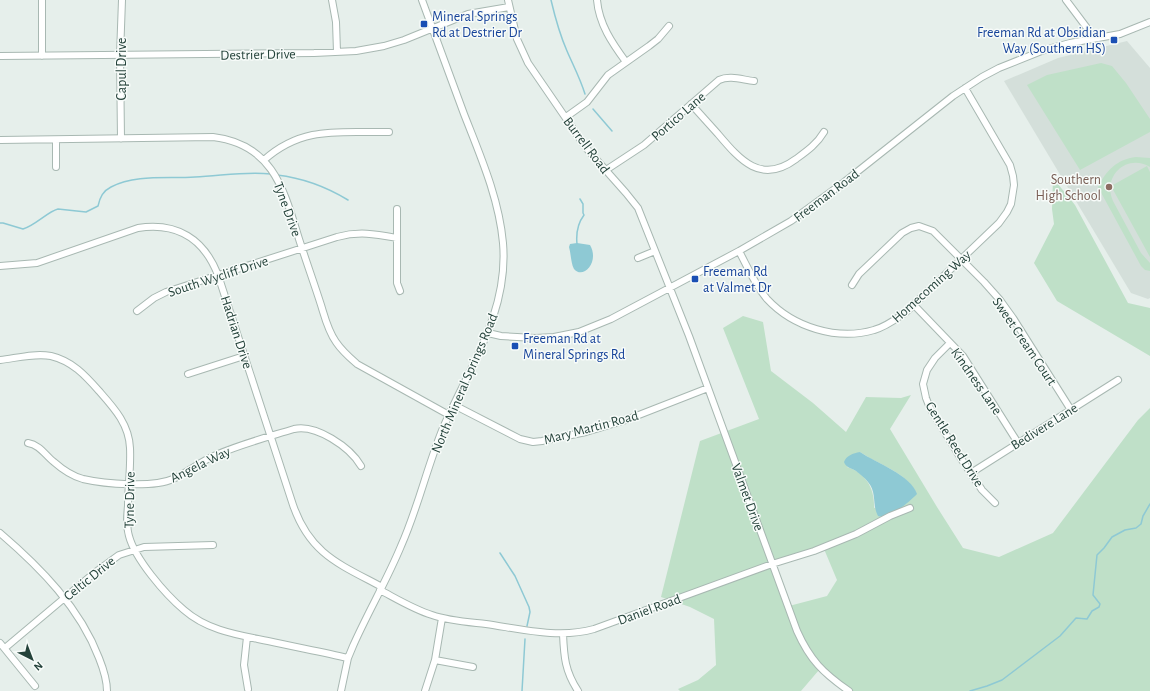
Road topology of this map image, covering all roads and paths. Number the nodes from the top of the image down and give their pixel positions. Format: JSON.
{"nodes":[{"id":1,"x":42,"y":0,"type":"edge"},
{"id":2,"x":122,"y":0,"type":"edge"},
{"id":3,"x":332,"y":0,"type":"edge"},
{"id":4,"x":422,"y":0,"type":"edge"},
{"id":5,"x":508,"y":0,"type":"edge"},
{"id":6,"x":597,"y":0,"type":"edge"},
{"id":7,"x":1066,"y":0,"type":"edge"},
{"id":8,"x":509,"y":7,"type":"junction"},
{"id":9,"x":1150,"y":22,"type":"edge"},
{"id":10,"x":670,"y":26,"type":"dead end"},
{"id":11,"x":432,"y":28,"type":"junction"},
{"id":12,"x":1090,"y":39,"type":"junction"},
{"id":13,"x":337,"y":52,"type":"junction"},
{"id":14,"x":120,"y":55,"type":"junction"},
{"id":15,"x":0,"y":56,"type":"edge"},
{"id":16,"x":42,"y":56,"type":"junction"},
{"id":17,"x":626,"y":62,"type":"junction"},
{"id":18,"x":754,"y":81,"type":"dead end"},
{"id":19,"x":965,"y":88,"type":"junction"},
{"id":20,"x":691,"y":104,"type":"junction"},
{"id":21,"x":566,"y":117,"type":"junction"},
{"id":22,"x":388,"y":132,"type":"dead end"},
{"id":23,"x":824,"y":132,"type":"dead end"},
{"id":24,"x":121,"y":139,"type":"junction"},
{"id":25,"x":0,"y":140,"type":"edge"},
{"id":26,"x":56,"y":140,"type":"junction"},
{"id":27,"x":264,"y":160,"type":"junction"},
{"id":28,"x":56,"y":167,"type":"dead end"},
{"id":29,"x":606,"y":170,"type":"junction"},
{"id":30,"x":397,"y":209,"type":"dead end"},
{"id":31,"x":397,"y":238,"type":"junction"},
{"id":32,"x":302,"y":248,"type":"junction"},
{"id":33,"x":655,"y":251,"type":"junction"},
{"id":34,"x":739,"y":251,"type":"junction"},
{"id":35,"x":638,"y":258,"type":"dead end"},
{"id":36,"x":961,"y":259,"type":"junction"},
{"id":37,"x":0,"y":266,"type":"edge"},
{"id":38,"x":218,"y":275,"type":"junction"},
{"id":39,"x":852,"y":285,"type":"dead end"},
{"id":40,"x":670,"y":288,"type":"junction"},
{"id":41,"x":400,"y":291,"type":"dead end"},
{"id":42,"x":914,"y":305,"type":"junction"},
{"id":43,"x":137,"y":311,"type":"dead end"},
{"id":44,"x":488,"y":333,"type":"junction"},
{"id":45,"x":950,"y":342,"type":"junction"},
{"id":46,"x":244,"y":356,"type":"junction"},
{"id":47,"x":0,"y":360,"type":"edge"},
{"id":48,"x":188,"y":374,"type":"dead end"},
{"id":49,"x":1118,"y":380,"type":"dead end"},
{"id":50,"x":708,"y":388,"type":"junction"},
{"id":51,"x":454,"y":405,"type":"junction"},
{"id":52,"x":1071,"y":410,"type":"junction"},
{"id":53,"x":449,"y":415,"type":"junction"},
{"id":54,"x":270,"y":436,"type":"junction"},
{"id":55,"x":1018,"y":442,"type":"junction"},
{"id":56,"x":28,"y":443,"type":"dead end"},
{"id":57,"x":361,"y":466,"type":"dead end"},
{"id":58,"x":971,"y":473,"type":"junction"},
{"id":59,"x":129,"y":483,"type":"junction"},
{"id":60,"x":995,"y":504,"type":"dead end"},
{"id":61,"x":910,"y":508,"type":"dead end"},
{"id":62,"x":0,"y":533,"type":"edge"},
{"id":63,"x":213,"y":545,"type":"dead end"},
{"id":64,"x":134,"y":549,"type":"junction"},
{"id":65,"x":772,"y":564,"type":"junction"},
{"id":66,"x":381,"y":588,"type":"junction"},
{"id":67,"x":65,"y":598,"type":"junction"},
{"id":68,"x":442,"y":618,"type":"junction"},
{"id":69,"x":563,"y":634,"type":"junction"},
{"id":70,"x":247,"y":637,"type":"junction"},
{"id":71,"x":0,"y":643,"type":"edge"},
{"id":72,"x":5,"y":648,"type":"junction"},
{"id":73,"x":348,"y":658,"type":"junction"},
{"id":74,"x":435,"y":660,"type":"junction"},
{"id":75,"x":473,"y":667,"type":"dead end"},
{"id":76,"x":35,"y":686,"type":"dead end"},
{"id":77,"x":248,"y":689,"type":"dead end"},
{"id":78,"x":107,"y":691,"type":"edge"},
{"id":79,"x":341,"y":691,"type":"edge"},
{"id":80,"x":425,"y":691,"type":"edge"},
{"id":81,"x":578,"y":691,"type":"edge"},
{"id":82,"x":849,"y":691,"type":"edge"}],
"edges":[{"from":1,"to":16,"type":"street"},
{"from":2,"to":14,"type":"street","name":"Capul Drive"},
{"from":3,"to":13,"type":"street"},
{"from":4,"to":11,"type":"street","name":"North Mineral Springs Road"},
{"from":5,"to":8,"type":"street","name":"Burrell Road"},
{"from":6,"to":17,"type":"street"},
{"from":7,"to":12,"type":"street"},
{"from":8,"to":11,"type":"street","name":"Destrier Drive"},
{"from":8,"to":21,"type":"street","name":"Burrell Road"},
{"from":9,"to":12,"type":"street","name":"Freeman Road"},
{"from":10,"to":17,"type":"street"},
{"from":11,"to":13,"type":"street","name":"Destrier Drive"},
{"from":11,"to":44,"type":"street","name":"North Mineral Springs Road"},
{"from":12,"to":19,"type":"street","name":"Freeman Road"},
{"from":13,"to":14,"type":"street","name":"Destrier Drive"},
{"from":14,"to":16,"type":"street","name":"Destrier Drive"},
{"from":14,"to":24,"type":"street","name":"Capul Drive"},
{"from":15,"to":16,"type":"street","name":"Destrier Drive"},
{"from":17,"to":21,"type":"street"},
{"from":18,"to":20,"type":"street","name":"Portico Lane"},
{"from":19,"to":34,"type":"street","name":"Freeman Road"},
{"from":19,"to":36,"type":"street","name":"Homecoming Way"},
{"from":20,"to":23,"type":"street"},
{"from":20,"to":29,"type":"street","name":"Portico Lane"},
{"from":21,"to":29,"type":"street","name":"Burrell Road"},
{"from":22,"to":27,"type":"street"},
{"from":24,"to":26,"type":"street","name":"Tyne Drive"},
{"from":24,"to":27,"type":"street","name":"Tyne Drive"},
{"from":25,"to":26,"type":"street","name":"Tyne Drive"},
{"from":26,"to":28,"type":"street"},
{"from":27,"to":32,"type":"street","name":"Tyne Drive"},
{"from":29,"to":33,"type":"street","name":"Burrell Road"},
{"from":30,"to":31,"type":"street"},
{"from":31,"to":32,"type":"street","name":"South Wycliff Drive"},
{"from":31,"to":41,"type":"street"},
{"from":32,"to":38,"type":"street","name":"South Wycliff Drive"},
{"from":32,"to":53,"type":"street","name":"Tyne Drive"},
{"from":33,"to":35,"type":"street"},
{"from":33,"to":40,"type":"street","name":"Burrell Road"},
{"from":34,"to":40,"type":"street","name":"Freeman Road"},
{"from":34,"to":42,"type":"street","name":"Homecoming Way"},
{"from":36,"to":39,"type":"street","name":"Sweet Cream Court"},
{"from":36,"to":42,"type":"street","name":"Homecoming Way"},
{"from":36,"to":52,"type":"street","name":"Sweet Cream Court"},
{"from":37,"to":38,"type":"street","name":"Hadrian Drive"},
{"from":38,"to":43,"type":"street","name":"South Wycliff Drive"},
{"from":38,"to":46,"type":"street","name":"Hadrian Drive"},
{"from":40,"to":44,"type":"street","name":"Freeman Road"},
{"from":40,"to":50,"type":"street","name":"Valmet Drive"},
{"from":42,"to":45,"type":"street","name":"Kindness Lane"},
{"from":44,"to":51,"type":"street","name":"North Mineral Springs Road"},
{"from":45,"to":55,"type":"street","name":"Kindness Lane"},
{"from":45,"to":58,"type":"street","name":"Gentle Reed Drive"},
{"from":46,"to":48,"type":"street"},
{"from":46,"to":54,"type":"street","name":"Hadrian Drive"},
{"from":47,"to":59,"type":"street","name":"Tyne Drive"},
{"from":49,"to":52,"type":"street","name":"Bedivere Lane"},
{"from":50,"to":51,"type":"street","name":"Mary Martin Road"},
{"from":50,"to":65,"type":"street","name":"Valmet Drive"},
{"from":51,"to":53,"type":"street","name":"North Mineral Springs Road"},
{"from":52,"to":55,"type":"street","name":"Bedivere Lane"},
{"from":53,"to":66,"type":"street","name":"North Mineral Springs Road"},
{"from":54,"to":57,"type":"street","name":"Angela Way"},
{"from":54,"to":59,"type":"street","name":"Angela Way"},
{"from":54,"to":66,"type":"street","name":"Hadrian Drive"},
{"from":55,"to":58,"type":"street","name":"Bedivere Lane"},
{"from":56,"to":59,"type":"street","name":"Angela Way"},
{"from":58,"to":60,"type":"street","name":"Gentle Reed Drive"},
{"from":59,"to":64,"type":"street","name":"Tyne Drive"},
{"from":61,"to":65,"type":"street","name":"Daniel Road"},
{"from":62,"to":67,"type":"street"},
{"from":63,"to":64,"type":"street","name":"Celtic Drive"},
{"from":64,"to":67,"type":"street","name":"Celtic Drive"},
{"from":64,"to":70,"type":"street","name":"Tyne Drive"},
{"from":65,"to":69,"type":"street","name":"Daniel Road"},
{"from":65,"to":82,"type":"street","name":"Valmet Drive"},
{"from":66,"to":68,"type":"street","name":"Daniel Road"},
{"from":66,"to":73,"type":"street","name":"North Mineral Springs Road"},
{"from":67,"to":72,"type":"street","name":"Celtic Drive"},
{"from":67,"to":78,"type":"street"},
{"from":68,"to":69,"type":"street","name":"Daniel Road"},
{"from":68,"to":74,"type":"street"},
{"from":69,"to":81,"type":"street"},
{"from":70,"to":73,"type":"street","name":"Tyne Drive"},
{"from":70,"to":77,"type":"street"},
{"from":71,"to":72,"type":"street"},
{"from":72,"to":76,"type":"street"},
{"from":73,"to":79,"type":"street","name":"North Mineral Springs Road"},
{"from":74,"to":75,"type":"street"},
{"from":74,"to":80,"type":"street"}]}
